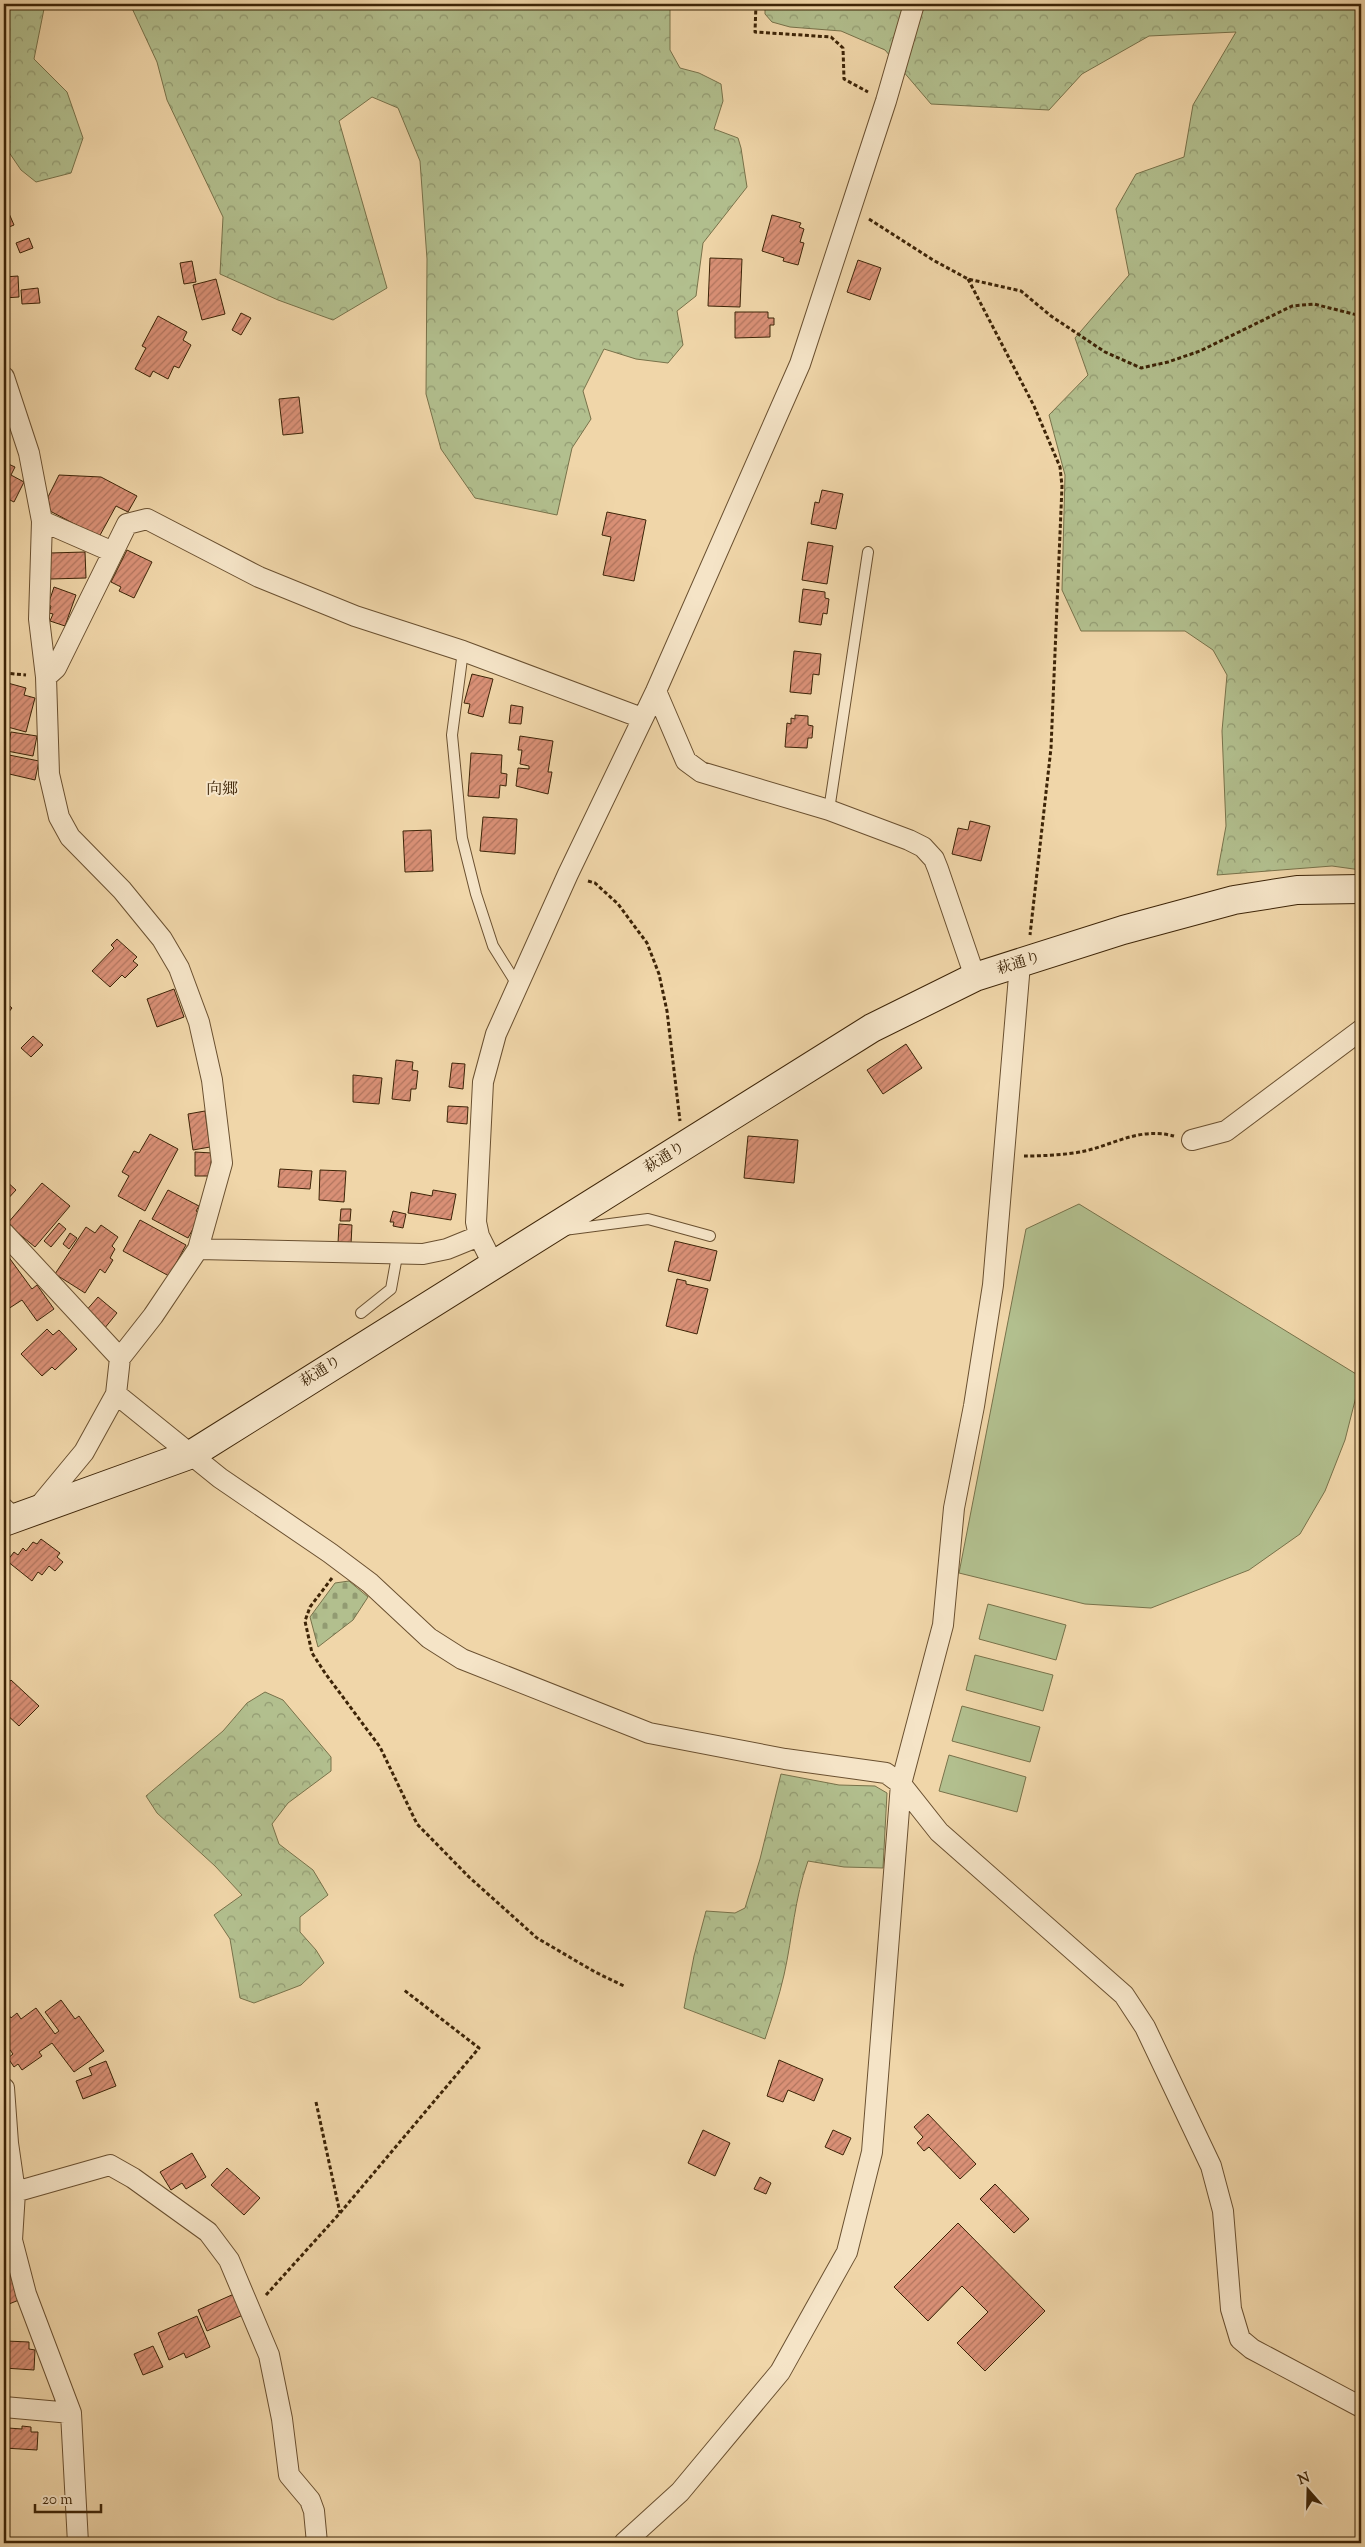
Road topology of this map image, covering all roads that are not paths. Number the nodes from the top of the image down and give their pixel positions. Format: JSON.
{"nodes":[{"id":1,"x":914,"y":4,"type":"edge"},
{"id":2,"x":4,"y":377,"type":"edge"},
{"id":3,"x":42,"y":521,"type":"junction"},
{"id":4,"x":113,"y":552,"type":"junction"},
{"id":5,"x":868,"y":552,"type":"dead end"},
{"id":6,"x":463,"y":651,"type":"junction"},
{"id":7,"x":46,"y":678,"type":"junction"},
{"id":8,"x":656,"y":691,"type":"junction"},
{"id":9,"x":642,"y":718,"type":"junction"},
{"id":10,"x":829,"y":810,"type":"junction"},
{"id":11,"x":1361,"y":889,"type":"edge"},
{"id":12,"x":1023,"y":963,"type":"junction"},
{"id":13,"x":976,"y":977,"type":"junction"},
{"id":14,"x":518,"y":986,"type":"junction"},
{"id":15,"x":1361,"y":1030,"type":"edge"},
{"id":16,"x":1192,"y":1140,"type":"road end"},
{"id":17,"x":549,"y":1230,"type":"junction"},
{"id":18,"x":4,"y":1233,"type":"edge"},
{"id":19,"x":479,"y":1236,"type":"junction"},
{"id":20,"x":710,"y":1236,"type":"dead end"},
{"id":21,"x":198,"y":1249,"type":"junction"},
{"id":22,"x":397,"y":1256,"type":"junction"},
{"id":23,"x":493,"y":1264,"type":"junction"},
{"id":24,"x":361,"y":1314,"type":"dead end"},
{"id":25,"x":120,"y":1358,"type":"junction"},
{"id":26,"x":116,"y":1394,"type":"junction"},
{"id":27,"x":192,"y":1454,"type":"junction"},
{"id":28,"x":15,"y":1513,"type":"edge"},
{"id":29,"x":901,"y":1784,"type":"junction"},
{"id":30,"x":4,"y":2088,"type":"edge"},
{"id":31,"x":15,"y":2192,"type":"junction"},
{"id":32,"x":4,"y":2407,"type":"edge"},
{"id":33,"x":1361,"y":2407,"type":"edge"},
{"id":34,"x":71,"y":2413,"type":"junction"},
{"id":35,"x":78,"y":2543,"type":"edge"},
{"id":36,"x":317,"y":2543,"type":"edge"},
{"id":37,"x":624,"y":2543,"type":"edge"}],
"edges":[{"from":1,"to":8,"type":"street"},
{"from":2,"to":3,"type":"street"},
{"from":3,"to":4,"type":"street"},
{"from":3,"to":7,"type":"street"},
{"from":4,"to":6,"type":"street"},
{"from":4,"to":7,"type":"street"},
{"from":5,"to":10,"type":"lane"},
{"from":6,"to":9,"type":"street"},
{"from":6,"to":14,"type":"lane"},
{"from":7,"to":21,"type":"street"},
{"from":8,"to":9,"type":"street"},
{"from":8,"to":10,"type":"street"},
{"from":9,"to":14,"type":"street"},
{"from":10,"to":13,"type":"street"},
{"from":11,"to":12,"type":"street","name":"萩通り"},
{"from":12,"to":13,"type":"street","name":"萩通り"},
{"from":12,"to":29,"type":"street"},
{"from":13,"to":17,"type":"street","name":"萩通り"},
{"from":14,"to":19,"type":"street"},
{"from":15,"to":16,"type":"street"},
{"from":17,"to":20,"type":"lane"},
{"from":17,"to":23,"type":"street","name":"萩通り"},
{"from":18,"to":25,"type":"street"},
{"from":19,"to":22,"type":"street"},
{"from":19,"to":23,"type":"street"},
{"from":21,"to":22,"type":"street"},
{"from":21,"to":25,"type":"street"},
{"from":22,"to":24,"type":"lane"},
{"from":23,"to":27,"type":"street","name":"萩通り"},
{"from":25,"to":26,"type":"street"},
{"from":26,"to":27,"type":"street"},
{"from":26,"to":28,"type":"street"},
{"from":27,"to":28,"type":"street","name":"萩通り"},
{"from":27,"to":29,"type":"street"},
{"from":29,"to":33,"type":"street"},
{"from":29,"to":37,"type":"street"},
{"from":30,"to":31,"type":"street"},
{"from":31,"to":34,"type":"street"},
{"from":31,"to":36,"type":"street"},
{"from":32,"to":34,"type":"street"},
{"from":34,"to":35,"type":"street"}]}
